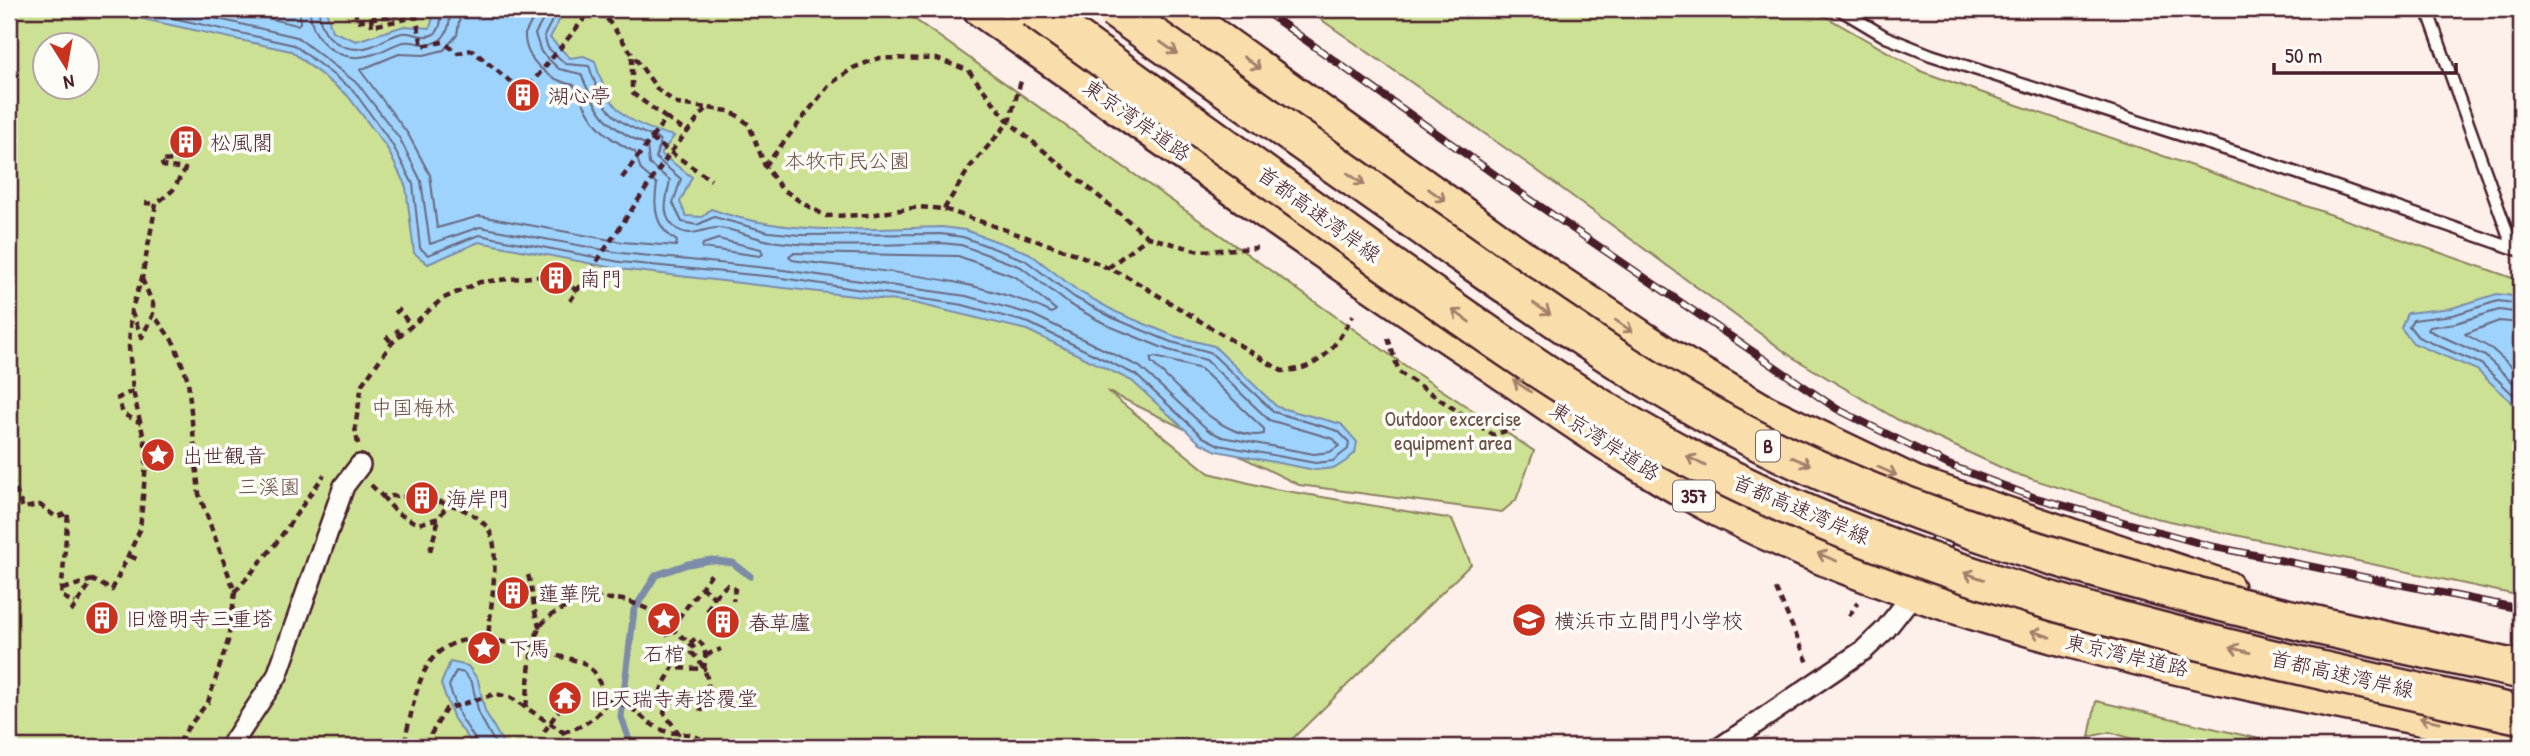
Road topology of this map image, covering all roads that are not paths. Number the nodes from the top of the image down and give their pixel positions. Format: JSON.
{"nodes":[{"id":1,"x":980,"y":9,"type":"edge"},
{"id":2,"x":1034,"y":9,"type":"edge"},
{"id":3,"x":1114,"y":9,"type":"edge"},
{"id":4,"x":1177,"y":9,"type":"edge"},
{"id":5,"x":1839,"y":9,"type":"edge"},
{"id":6,"x":2427,"y":9,"type":"edge"},
{"id":7,"x":2517,"y":250,"type":"edge"},
{"id":8,"x":360,"y":465,"type":"road end"},
{"id":9,"x":1964,"y":501,"type":"junction"},
{"id":10,"x":1915,"y":592,"type":"junction"},
{"id":11,"x":2521,"y":670,"type":"edge"},
{"id":12,"x":2521,"y":680,"type":"edge"},
{"id":13,"x":2521,"y":715,"type":"edge"},
{"id":14,"x":2521,"y":738,"type":"edge"},
{"id":15,"x":230,"y":747,"type":"edge"},
{"id":16,"x":1721,"y":747,"type":"edge"}],
"edges":[{"from":10,"to":1,"type":"highway","name":"東京湾岸道路","number":"357","one_way":true},
{"from":13,"to":2,"type":"highway","name":"首都高速湾岸線","number":"B","one_way":true,"bridge":true},
{"from":3,"to":11,"type":"highway","name":"首都高速湾岸線","number":"B","one_way":true,"bridge":true},
{"from":4,"to":9,"type":"highway","one_way":true},
{"from":5,"to":7,"type":"lane"},
{"from":6,"to":7,"type":"lane"},
{"from":8,"to":15,"type":"street"},
{"from":9,"to":10,"type":"street"},
{"from":9,"to":12,"type":"highway"},
{"from":14,"to":10,"type":"highway","name":"東京湾岸道路","number":"357","one_way":true},
{"from":10,"to":16,"type":"street"}]}
